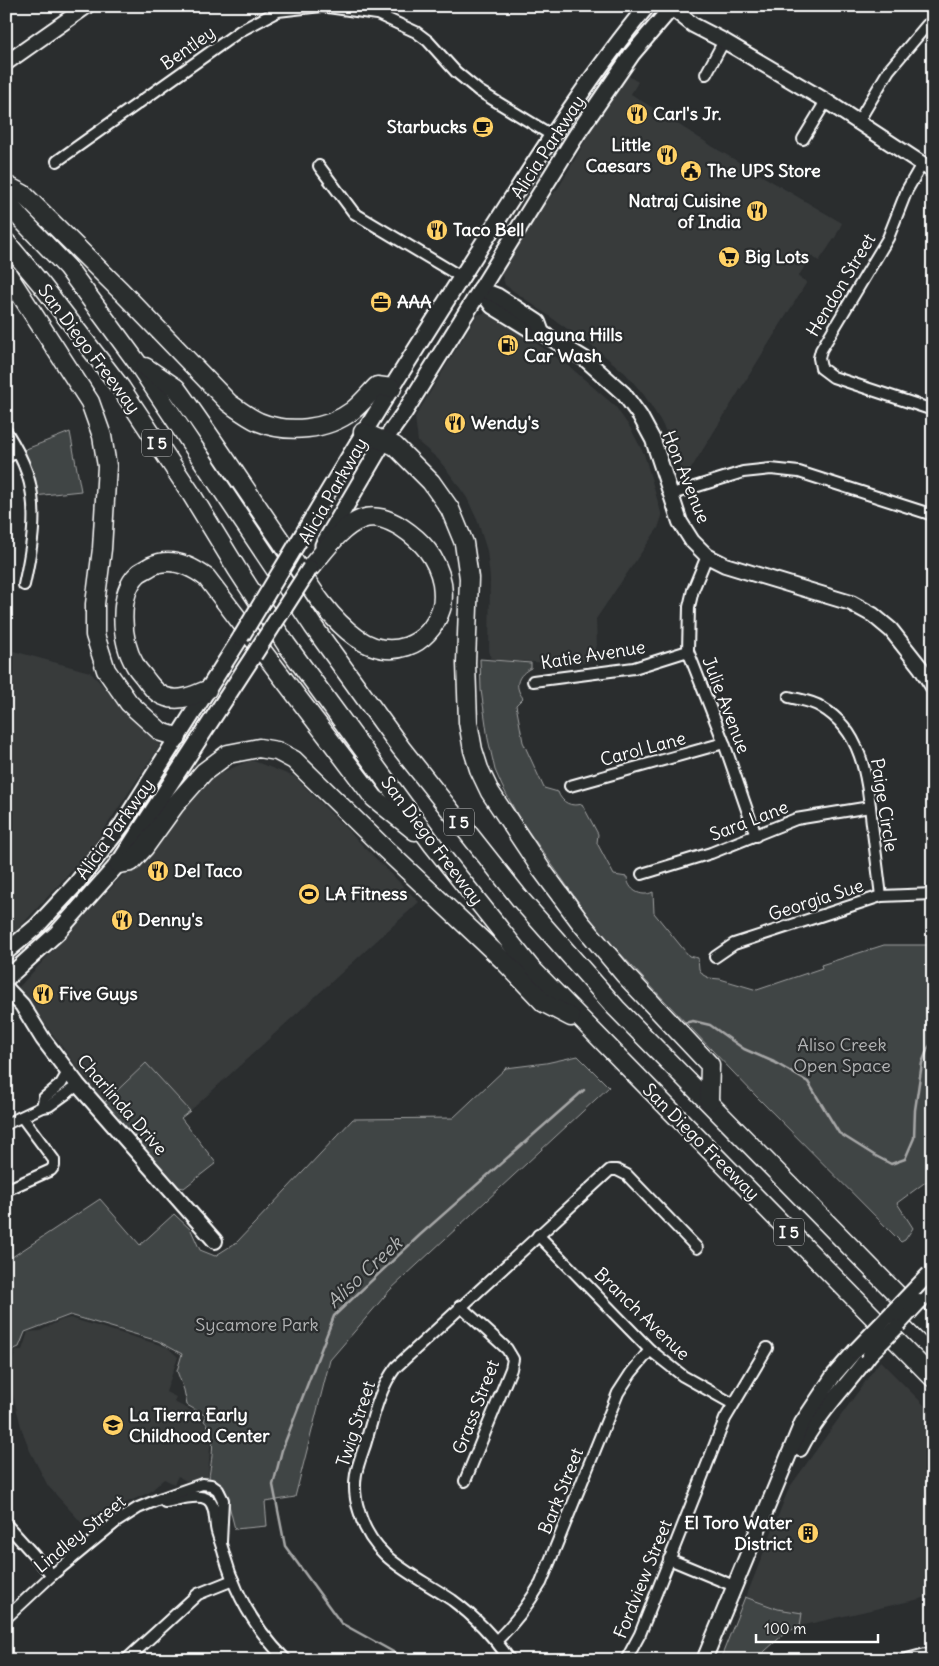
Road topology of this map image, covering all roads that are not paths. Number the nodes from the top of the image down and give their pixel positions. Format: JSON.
{"nodes":[{"id":1,"x":88,"y":6,"type":"edge"},
{"id":2,"x":647,"y":6,"type":"edge"},
{"id":3,"x":671,"y":7,"type":"edge"},
{"id":4,"x":378,"y":10,"type":"edge"},
{"id":5,"x":933,"y":22,"type":"edge"},
{"id":6,"x":724,"y":41,"type":"junction"},
{"id":7,"x":609,"y":53,"type":"junction"},
{"id":8,"x":6,"y":63,"type":"edge"},
{"id":9,"x":706,"y":74,"type":"dead end"},
{"id":10,"x":826,"y":101,"type":"junction"},
{"id":11,"x":858,"y":122,"type":"junction"},
{"id":12,"x":577,"y":134,"type":"junction"},
{"id":13,"x":553,"y":136,"type":"junction"},
{"id":14,"x":803,"y":138,"type":"dead end"},
{"id":15,"x":57,"y":161,"type":"dead end"},
{"id":16,"x":319,"y":166,"type":"dead end"},
{"id":17,"x":927,"y":168,"type":"edge"},
{"id":18,"x":6,"y":185,"type":"edge"},
{"id":19,"x":6,"y":200,"type":"edge"},
{"id":20,"x":517,"y":231,"type":"junction"},
{"id":21,"x":6,"y":242,"type":"edge"},
{"id":22,"x":6,"y":272,"type":"edge"},
{"id":23,"x":461,"y":277,"type":"junction"},
{"id":24,"x":480,"y":289,"type":"junction"},
{"id":25,"x":136,"y":361,"type":"junction"},
{"id":26,"x":392,"y":388,"type":"junction"},
{"id":27,"x":933,"y":410,"type":"edge"},
{"id":28,"x":6,"y":431,"type":"edge"},
{"id":29,"x":363,"y":432,"type":"junction"},
{"id":30,"x":384,"y":441,"type":"junction"},
{"id":31,"x":17,"y":451,"type":"junction"},
{"id":32,"x":6,"y":458,"type":"edge"},
{"id":33,"x":672,"y":494,"type":"junction"},
{"id":34,"x":933,"y":515,"type":"edge"},
{"id":35,"x":707,"y":556,"type":"junction"},
{"id":36,"x":310,"y":568,"type":"junction"},
{"id":37,"x":24,"y":585,"type":"dead end"},
{"id":38,"x":688,"y":651,"type":"junction"},
{"id":39,"x":533,"y":681,"type":"dead end"},
{"id":40,"x":933,"y":687,"type":"edge"},
{"id":41,"x":207,"y":690,"type":"junction"},
{"id":42,"x":789,"y":697,"type":"dead end"},
{"id":43,"x":173,"y":736,"type":"junction"},
{"id":44,"x":724,"y":743,"type":"junction"},
{"id":45,"x":196,"y":745,"type":"junction"},
{"id":46,"x":570,"y":786,"type":"dead end"},
{"id":47,"x":870,"y":806,"type":"junction"},
{"id":48,"x":756,"y":836,"type":"junction"},
{"id":49,"x":433,"y":845,"type":"junction"},
{"id":50,"x":97,"y":858,"type":"junction"},
{"id":51,"x":115,"y":867,"type":"junction"},
{"id":52,"x":642,"y":874,"type":"dead end"},
{"id":53,"x":933,"y":894,"type":"edge"},
{"id":54,"x":881,"y":896,"type":"junction"},
{"id":55,"x":6,"y":952,"type":"edge"},
{"id":56,"x":715,"y":957,"type":"dead end"},
{"id":57,"x":6,"y":979,"type":"edge"},
{"id":58,"x":6,"y":988,"type":"edge"},
{"id":59,"x":584,"y":1024,"type":"junction"},
{"id":60,"x":68,"y":1072,"type":"junction"},
{"id":61,"x":78,"y":1085,"type":"junction"},
{"id":62,"x":708,"y":1101,"type":"junction"},
{"id":63,"x":42,"y":1107,"type":"junction"},
{"id":64,"x":22,"y":1117,"type":"junction"},
{"id":65,"x":6,"y":1124,"type":"edge"},
{"id":66,"x":6,"y":1190,"type":"edge"},
{"id":67,"x":538,"y":1235,"type":"junction"},
{"id":68,"x":215,"y":1241,"type":"dead end"},
{"id":69,"x":697,"y":1248,"type":"dead end"},
{"id":70,"x":931,"y":1272,"type":"edge"},
{"id":71,"x":933,"y":1289,"type":"edge"},
{"id":72,"x":460,"y":1306,"type":"junction"},
{"id":73,"x":933,"y":1331,"type":"edge"},
{"id":74,"x":767,"y":1348,"type":"dead end"},
{"id":75,"x":650,"y":1350,"type":"junction"},
{"id":76,"x":933,"y":1378,"type":"edge"},
{"id":77,"x":733,"y":1404,"type":"junction"},
{"id":78,"x":779,"y":1478,"type":"junction"},
{"id":79,"x":465,"y":1481,"type":"dead end"},
{"id":80,"x":155,"y":1502,"type":"junction"},
{"id":81,"x":6,"y":1524,"type":"edge"},
{"id":82,"x":221,"y":1542,"type":"junction"},
{"id":83,"x":669,"y":1559,"type":"junction"},
{"id":84,"x":52,"y":1575,"type":"junction"},
{"id":85,"x":233,"y":1580,"type":"junction"},
{"id":86,"x":734,"y":1586,"type":"junction"},
{"id":87,"x":6,"y":1618,"type":"edge"},
{"id":88,"x":496,"y":1641,"type":"junction"},
{"id":89,"x":933,"y":1652,"type":"edge"},
{"id":90,"x":126,"y":1660,"type":"edge"},
{"id":91,"x":286,"y":1660,"type":"edge"},
{"id":92,"x":510,"y":1660,"type":"edge"},
{"id":93,"x":626,"y":1660,"type":"edge"},
{"id":94,"x":704,"y":1660,"type":"edge"},
{"id":95,"x":903,"y":1660,"type":"edge"}],
"edges":[{"from":1,"to":8,"type":"street"},
{"from":2,"to":7,"type":"main road","name":"Alicia Parkway"},
{"from":3,"to":6,"type":"street"},
{"from":3,"to":12,"type":"main road","name":"Alicia Parkway"},
{"from":4,"to":13,"type":"street","name":"Bentley"},
{"from":4,"to":15,"type":"street","name":"Bentley"},
{"from":5,"to":11,"type":"street"},
{"from":6,"to":9,"type":"street"},
{"from":6,"to":10,"type":"street"},
{"from":7,"to":12,"type":"main road"},
{"from":7,"to":13,"type":"main road","name":"Alicia Parkway"},
{"from":10,"to":11,"type":"street"},
{"from":10,"to":14,"type":"street"},
{"from":11,"to":17,"type":"street"},
{"from":12,"to":20,"type":"main road","name":"Alicia Parkway"},
{"from":13,"to":20,"type":"main road"},
{"from":13,"to":23,"type":"main road","name":"Alicia Parkway"},
{"from":16,"to":23,"type":"street"},
{"from":17,"to":27,"type":"street","name":"Hendon Street"},
{"from":18,"to":26,"type":"highway"},
{"from":19,"to":25,"type":"highway","name":"San Diego Freeway","number":"I 5"},
{"from":20,"to":24,"type":"main road","name":"Alicia Parkway"},
{"from":21,"to":49,"type":"highway","name":"San Diego Freeway","number":"I 5"},
{"from":22,"to":43,"type":"highway"},
{"from":23,"to":24,"type":"main road"},
{"from":23,"to":26,"type":"main road","name":"Alicia Parkway"},
{"from":24,"to":30,"type":"main road","name":"Alicia Parkway"},
{"from":24,"to":33,"type":"street","name":"Hon Avenue"},
{"from":25,"to":36,"type":"highway"},
{"from":25,"to":62,"type":"highway","name":"San Diego Freeway","number":"I 5"},
{"from":26,"to":29,"type":"main road","name":"Alicia Parkway"},
{"from":28,"to":31,"type":"street"},
{"from":29,"to":30,"type":"highway"},
{"from":29,"to":41,"type":"main road","name":"Alicia Parkway","bridge":true},
{"from":30,"to":36,"type":"main road","name":"Alicia Parkway"},
{"from":30,"to":62,"type":"highway"},
{"from":31,"to":32,"type":"street"},
{"from":31,"to":37,"type":"street"},
{"from":33,"to":34,"type":"street"},
{"from":33,"to":35,"type":"street","name":"Hon Avenue"},
{"from":35,"to":38,"type":"street","name":"Julie Avenue"},
{"from":35,"to":40,"type":"street","name":"Hon Avenue"},
{"from":36,"to":45,"type":"main road","name":"Alicia Parkway","bridge":true},
{"from":38,"to":39,"type":"street","name":"Katie Avenue"},
{"from":38,"to":44,"type":"street","name":"Julie Avenue"},
{"from":41,"to":43,"type":"main road","name":"Alicia Parkway"},
{"from":41,"to":49,"type":"highway"},
{"from":42,"to":47,"type":"street","name":"Paige Circle"},
{"from":43,"to":45,"type":"main road"},
{"from":43,"to":50,"type":"main road","name":"Alicia Parkway"},
{"from":44,"to":46,"type":"street","name":"Carol Lane"},
{"from":44,"to":48,"type":"street","name":"Julie Avenue"},
{"from":45,"to":51,"type":"main road","name":"Alicia Parkway"},
{"from":47,"to":48,"type":"street","name":"Sara Lane"},
{"from":47,"to":54,"type":"street","name":"Paige Circle"},
{"from":48,"to":52,"type":"street","name":"Sara Lane"},
{"from":49,"to":59,"type":"highway","name":"San Diego Freeway","number":"I 5"},
{"from":50,"to":51,"type":"main road"},
{"from":50,"to":55,"type":"main road","name":"Alicia Parkway"},
{"from":51,"to":57,"type":"main road","name":"Alicia Parkway"},
{"from":51,"to":59,"type":"highway"},
{"from":53,"to":54,"type":"street","name":"Georgia Sue"},
{"from":54,"to":56,"type":"street","name":"Georgia Sue"},
{"from":58,"to":60,"type":"street","name":"Charlinda Drive"},
{"from":59,"to":76,"type":"highway","name":"San Diego Freeway","number":"I 5"},
{"from":60,"to":61,"type":"street","name":"Charlinda Drive"},
{"from":60,"to":63,"type":"street"},
{"from":61,"to":63,"type":"street"},
{"from":61,"to":68,"type":"street","name":"Charlinda Drive"},
{"from":62,"to":73,"type":"highway","name":"San Diego Freeway","number":"I 5"},
{"from":63,"to":64,"type":"street"},
{"from":64,"to":65,"type":"street"},
{"from":64,"to":66,"type":"street"},
{"from":67,"to":69,"type":"street","name":"Twig Street"},
{"from":67,"to":72,"type":"street","name":"Twig Street"},
{"from":67,"to":75,"type":"street","name":"Branch Avenue"},
{"from":70,"to":78,"type":"street","bridge":true},
{"from":71,"to":78,"type":"street","bridge":true},
{"from":72,"to":79,"type":"street","name":"Grass Street"},
{"from":72,"to":88,"type":"street","name":"Twig Street"},
{"from":74,"to":77,"type":"street","name":"Fordview Street"},
{"from":75,"to":77,"type":"street","name":"Branch Avenue"},
{"from":75,"to":88,"type":"street","name":"Bark Street"},
{"from":77,"to":83,"type":"street","name":"Fordview Street"},
{"from":78,"to":86,"type":"street"},
{"from":80,"to":82,"type":"street","name":"Lindley Street"},
{"from":80,"to":82,"type":"street","name":"Lindley Street"},
{"from":80,"to":84,"type":"street","name":"Lindley Street"},
{"from":81,"to":84,"type":"street"},
{"from":82,"to":85,"type":"street"},
{"from":83,"to":86,"type":"street"},
{"from":83,"to":93,"type":"street","name":"Fordview Street"},
{"from":84,"to":87,"type":"street","name":"Lindley Street"},
{"from":85,"to":90,"type":"street"},
{"from":85,"to":91,"type":"street"},
{"from":86,"to":94,"type":"street"},
{"from":88,"to":92,"type":"street","name":"Twig Street"},
{"from":89,"to":95,"type":"street"}]}
